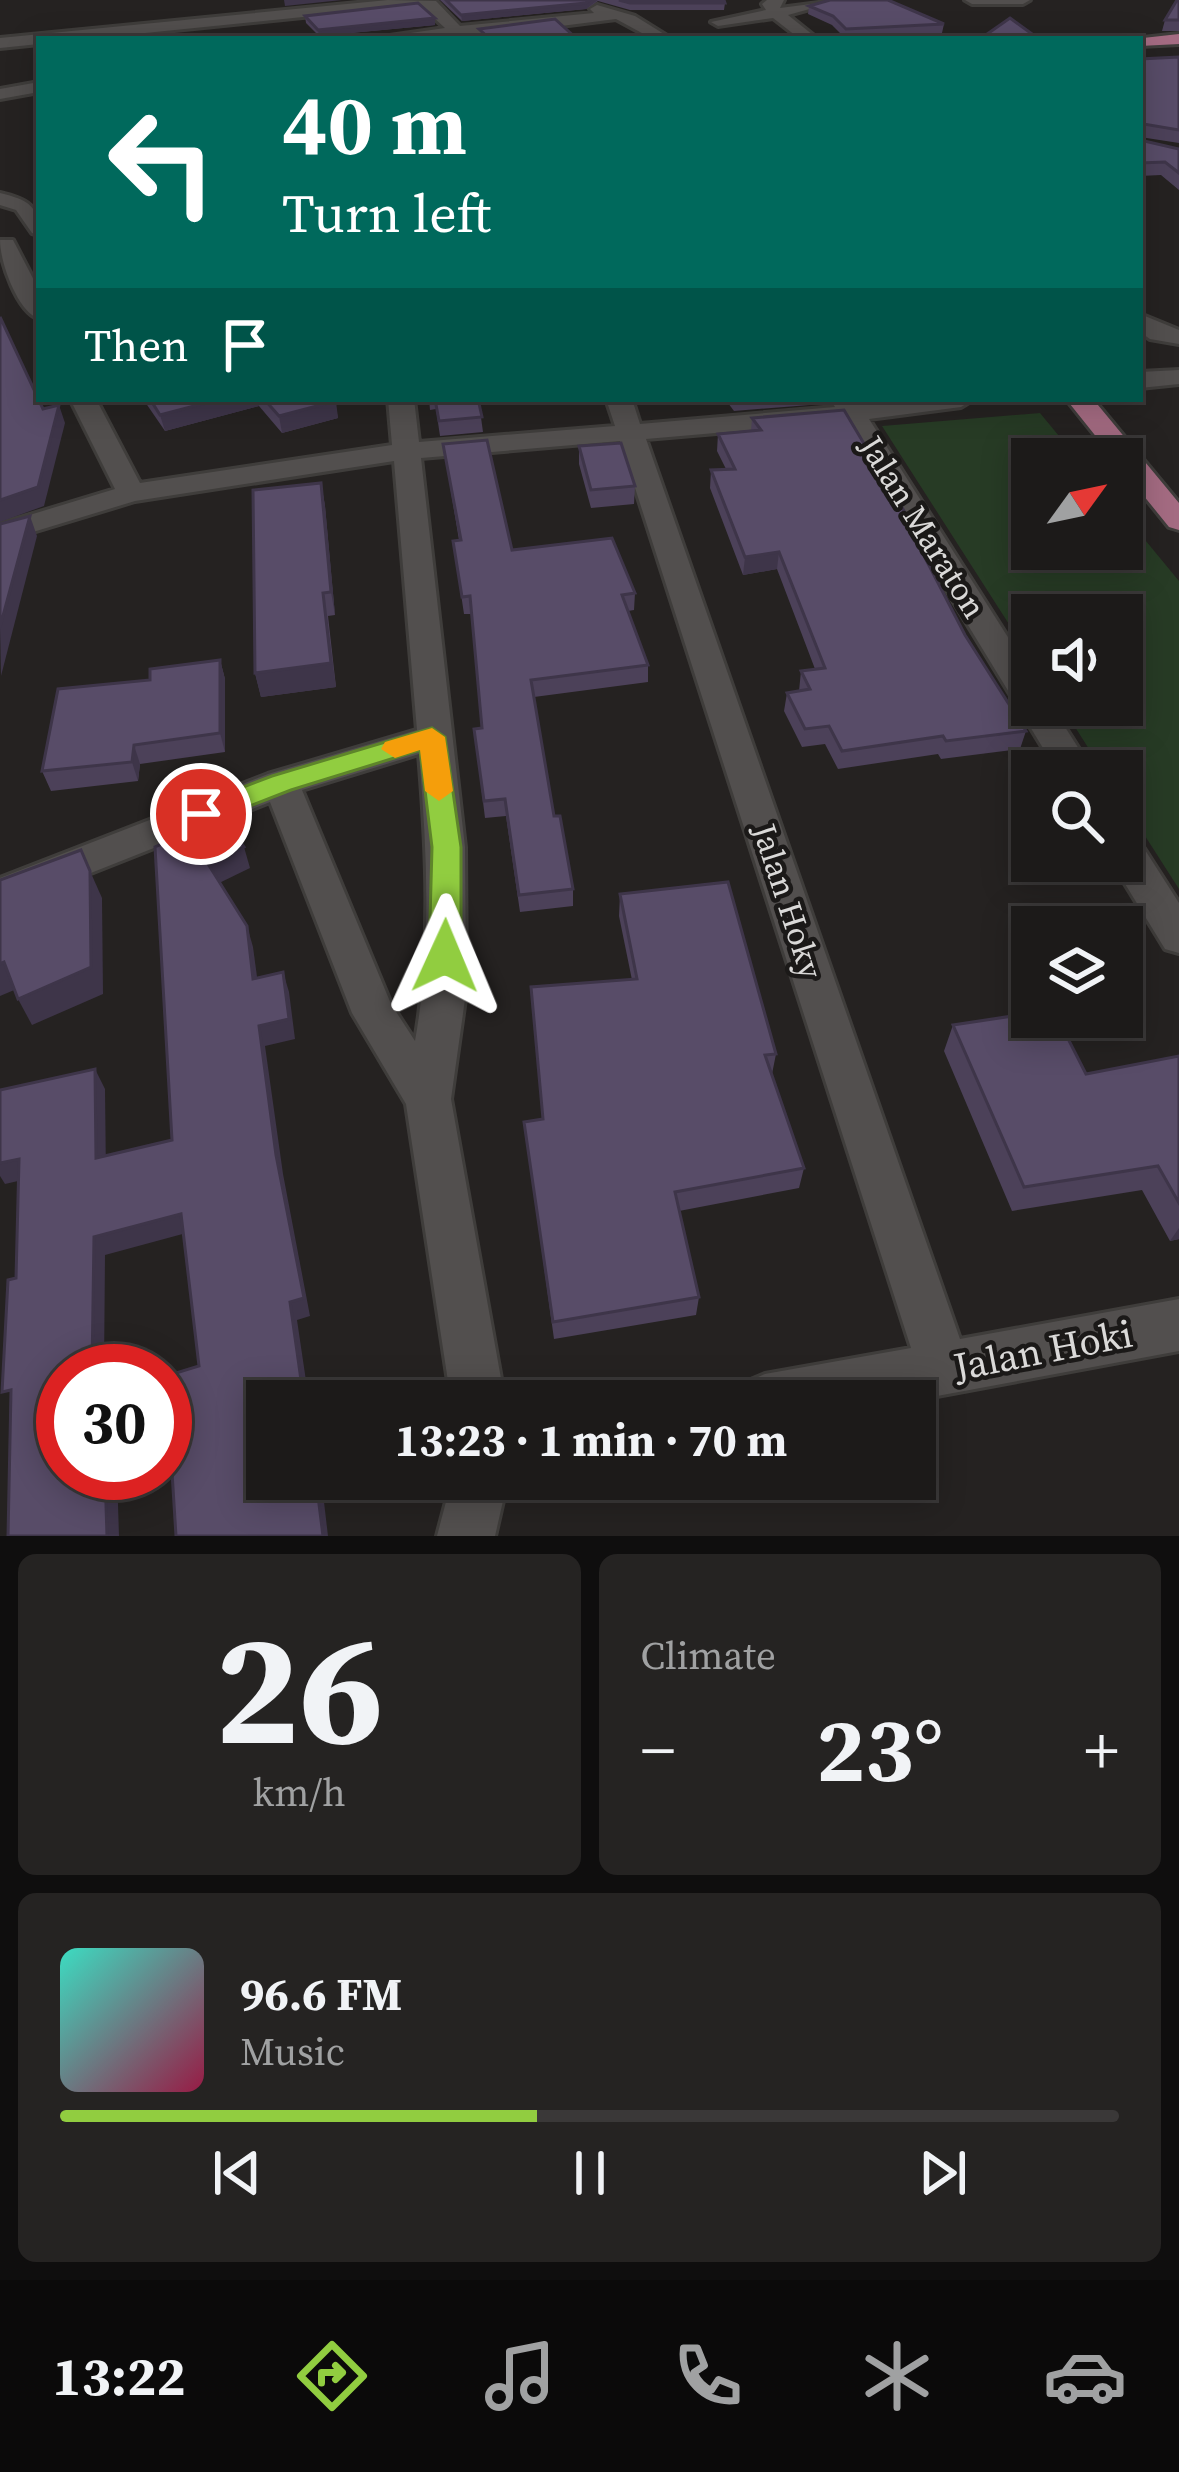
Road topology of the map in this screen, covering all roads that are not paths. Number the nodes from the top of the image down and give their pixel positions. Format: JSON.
{"nodes":[{"id":1,"x":563,"y":0,"type":"edge"},
{"id":2,"x":638,"y":0,"type":"edge"},
{"id":3,"x":835,"y":0,"type":"edge"},
{"id":4,"x":972,"y":0,"type":"edge"},
{"id":5,"x":1023,"y":0,"type":"edge"},
{"id":6,"x":810,"y":2,"type":"edge"},
{"id":7,"x":782,"y":7,"type":"edge"},
{"id":8,"x":623,"y":17,"type":"junction"},
{"id":9,"x":32,"y":21,"type":"dead end"},
{"id":10,"x":718,"y":22,"type":"dead end"},
{"id":11,"x":459,"y":34,"type":"junction"},
{"id":12,"x":37,"y":36,"type":"edge"},
{"id":13,"x":68,"y":36,"type":"edge"},
{"id":14,"x":426,"y":36,"type":"edge"},
{"id":15,"x":658,"y":36,"type":"edge"},
{"id":16,"x":806,"y":36,"type":"edge"},
{"id":17,"x":36,"y":39,"type":"edge"},
{"id":18,"x":1179,"y":39,"type":"edge"},
{"id":19,"x":1143,"y":41,"type":"edge"},
{"id":20,"x":0,"y":43,"type":"edge"},
{"id":21,"x":1179,"y":52,"type":"edge"},
{"id":22,"x":1143,"y":54,"type":"edge"},
{"id":23,"x":36,"y":88,"type":"edge"},
{"id":24,"x":0,"y":94,"type":"edge"},
{"id":25,"x":0,"y":199,"type":"edge"},
{"id":26,"x":36,"y":226,"type":"edge"},
{"id":27,"x":36,"y":239,"type":"edge"},
{"id":28,"x":2,"y":245,"type":"edge"},
{"id":29,"x":36,"y":307,"type":"edge"},
{"id":30,"x":1143,"y":323,"type":"edge"},
{"id":31,"x":1179,"y":338,"type":"edge"},
{"id":32,"x":1179,"y":377,"type":"edge"},
{"id":33,"x":1143,"y":380,"type":"edge"},
{"id":34,"x":85,"y":402,"type":"edge"},
{"id":35,"x":912,"y":402,"type":"edge"},
{"id":36,"x":1058,"y":402,"type":"edge"},
{"id":37,"x":1081,"y":402,"type":"edge"},
{"id":38,"x":847,"y":406,"type":"edge"},
{"id":39,"x":626,"y":416,"type":"edge"},
{"id":40,"x":403,"y":424,"type":"edge"},
{"id":41,"x":1088,"y":438,"type":"edge"},
{"id":42,"x":131,"y":493,"type":"junction"},
{"id":43,"x":1143,"y":507,"type":"edge"},
{"id":44,"x":1179,"y":521,"type":"edge"},
{"id":45,"x":0,"y":533,"type":"edge"},
{"id":46,"x":1179,"y":551,"type":"edge"},
{"id":47,"x":1011,"y":669,"type":"edge"},
{"id":48,"x":432,"y":737,"type":"junction"},
{"id":49,"x":281,"y":783,"type":"junction"},
{"id":50,"x":1143,"y":880,"type":"edge"},
{"id":51,"x":0,"y":894,"type":"edge"},
{"id":52,"x":1179,"y":937,"type":"edge"},
{"id":53,"x":428,"y":1099,"type":"junction"},
{"id":54,"x":1179,"y":1324,"type":"edge"},
{"id":55,"x":944,"y":1368,"type":"junction"},
{"id":56,"x":475,"y":1380,"type":"edge"},
{"id":57,"x":879,"y":1380,"type":"edge"},
{"id":58,"x":475,"y":1500,"type":"edge"},
{"id":59,"x":466,"y":1536,"type":"edge"}],
"edges":[{"from":1,"to":8,"type":"street"},
{"from":2,"to":8,"type":"street"},
{"from":3,"to":6,"type":"street"},
{"from":4,"to":5,"type":"street"},
{"from":6,"to":7,"type":"street"},
{"from":7,"to":10,"type":"street"},
{"from":7,"to":16,"type":"street"},
{"from":8,"to":11,"type":"street"},
{"from":8,"to":15,"type":"street"},
{"from":9,"to":12,"type":"street"},
{"from":11,"to":13,"type":"street"},
{"from":11,"to":14,"type":"street"},
{"from":17,"to":20,"type":"street"},
{"from":18,"to":19,"type":"main road"},
{"from":21,"to":22,"type":"main road"},
{"from":23,"to":24,"type":"street"},
{"from":25,"to":26,"type":"street"},
{"from":27,"to":28,"type":"street"},
{"from":28,"to":29,"type":"street"},
{"from":30,"to":31,"type":"street"},
{"from":32,"to":33,"type":"street"},
{"from":34,"to":42,"type":"street"},
{"from":35,"to":38,"type":"street"},
{"from":36,"to":41,"type":"main road"},
{"from":37,"to":44,"type":"main road"},
{"from":38,"to":39,"type":"street"},
{"from":38,"to":47,"type":"street","name":"Jalan Maraton"},
{"from":39,"to":40,"type":"street"},
{"from":39,"to":55,"type":"street","name":"Jalan Hoky"},
{"from":40,"to":42,"type":"street"},
{"from":40,"to":48,"type":"street"},
{"from":42,"to":45,"type":"street"},
{"from":43,"to":46,"type":"main road"},
{"from":48,"to":49,"type":"street"},
{"from":48,"to":53,"type":"street"},
{"from":49,"to":51,"type":"street"},
{"from":49,"to":53,"type":"street"},
{"from":50,"to":52,"type":"street"},
{"from":53,"to":56,"type":"street"},
{"from":54,"to":55,"type":"street","name":"Jalan Hoki"},
{"from":55,"to":57,"type":"street","name":"Jalan Hoki"},
{"from":58,"to":59,"type":"street"}]}
